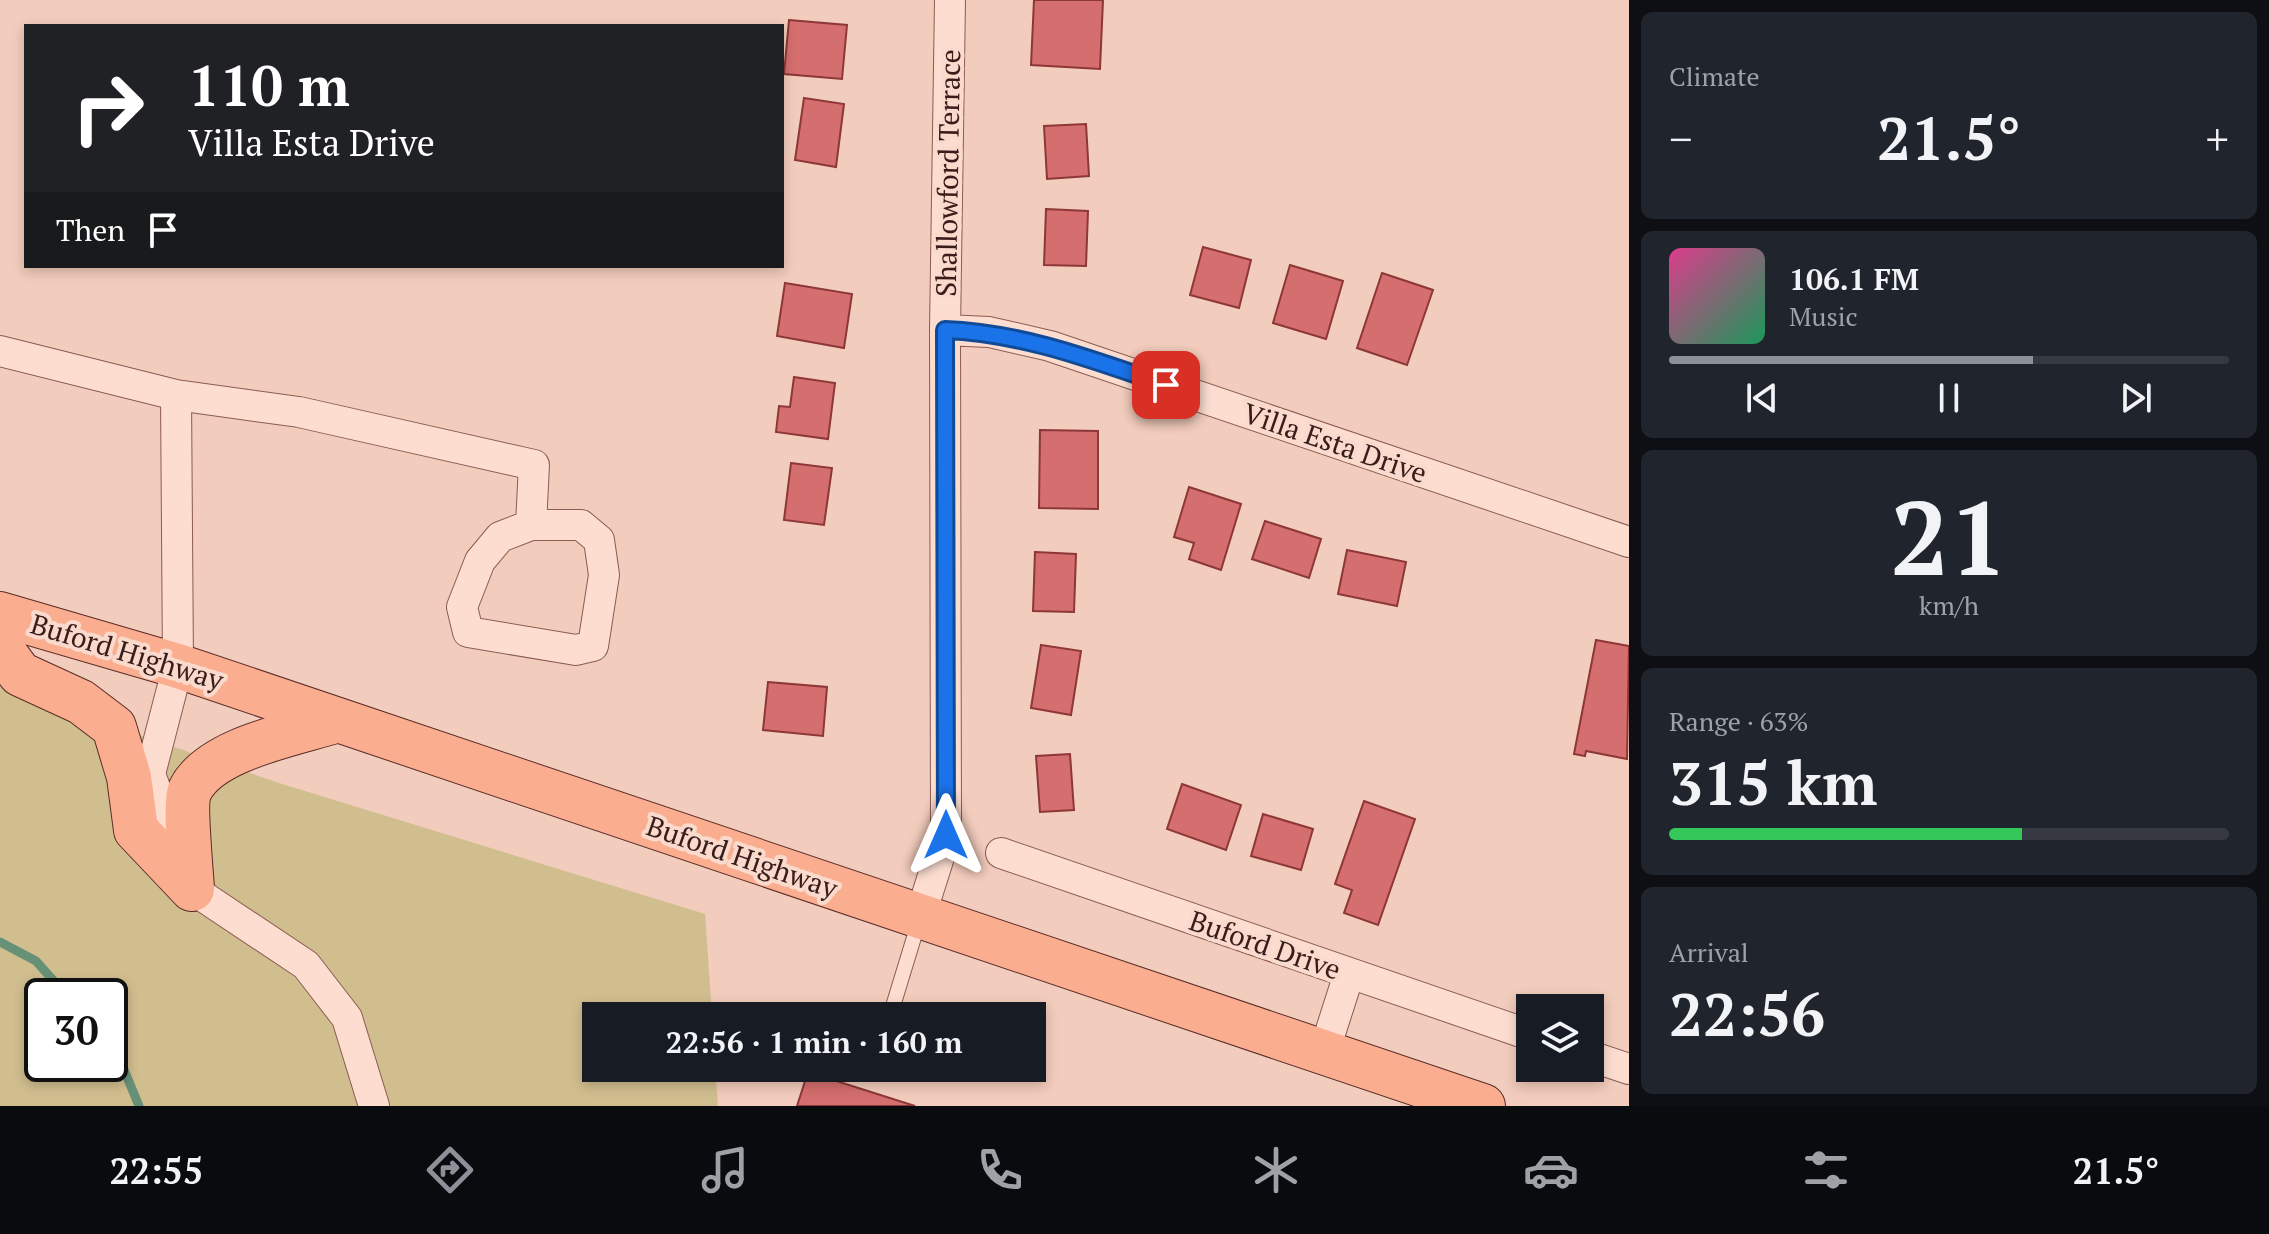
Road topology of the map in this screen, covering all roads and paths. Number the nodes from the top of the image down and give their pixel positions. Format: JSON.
{"nodes":[{"id":1,"x":950,"y":0,"type":"edge"},
{"id":2,"x":945,"y":330,"type":"junction"},
{"id":3,"x":0,"y":351,"type":"edge"},
{"id":4,"x":176,"y":395,"type":"junction"},
{"id":5,"x":531,"y":525,"type":"junction"},
{"id":6,"x":1629,"y":542,"type":"edge"},
{"id":7,"x":0,"y":614,"type":"edge"},
{"id":8,"x":0,"y":647,"type":"edge"},
{"id":9,"x":178,"y":666,"type":"junction"},
{"id":10,"x":338,"y":720,"type":"junction"},
{"id":11,"x":1001,"y":853,"type":"dead end"},
{"id":12,"x":192,"y":889,"type":"junction"},
{"id":13,"x":920,"y":917,"type":"junction"},
{"id":14,"x":1349,"y":974,"type":"junction"},
{"id":15,"x":894,"y":1002,"type":"edge"},
{"id":16,"x":1516,"y":1030,"type":"edge"},
{"id":17,"x":1324,"y":1052,"type":"junction"},
{"id":18,"x":1604,"y":1061,"type":"edge"},
{"id":19,"x":1629,"y":1069,"type":"edge"},
{"id":20,"x":374,"y":1106,"type":"edge"},
{"id":21,"x":1483,"y":1106,"type":"edge"}],
"edges":[{"from":1,"to":2,"type":"street","name":"Shallowford Terrace"},
{"from":2,"to":6,"type":"street","name":"Villa Esta Drive"},
{"from":2,"to":13,"type":"street","name":"Shallowford Terrace"},
{"from":3,"to":4,"type":"street"},
{"from":4,"to":5,"type":"street"},
{"from":4,"to":9,"type":"street"},
{"from":5,"to":5,"type":"street"},
{"from":7,"to":9,"type":"main road","name":"Buford Highway"},
{"from":8,"to":12,"type":"main road"},
{"from":9,"to":10,"type":"main road","name":"Buford Highway"},
{"from":9,"to":12,"type":"street"},
{"from":10,"to":12,"type":"main road"},
{"from":10,"to":13,"type":"main road","name":"Buford Highway"},
{"from":11,"to":14,"type":"street","name":"Buford Drive"},
{"from":12,"to":20,"type":"street"},
{"from":13,"to":15,"type":"lane"},
{"from":13,"to":17,"type":"main road","name":"Buford Highway"},
{"from":14,"to":16,"type":"street","name":"Buford Drive"},
{"from":14,"to":17,"type":"street"},
{"from":17,"to":21,"type":"main road","name":"Buford Highway"},
{"from":18,"to":19,"type":"street"}]}
